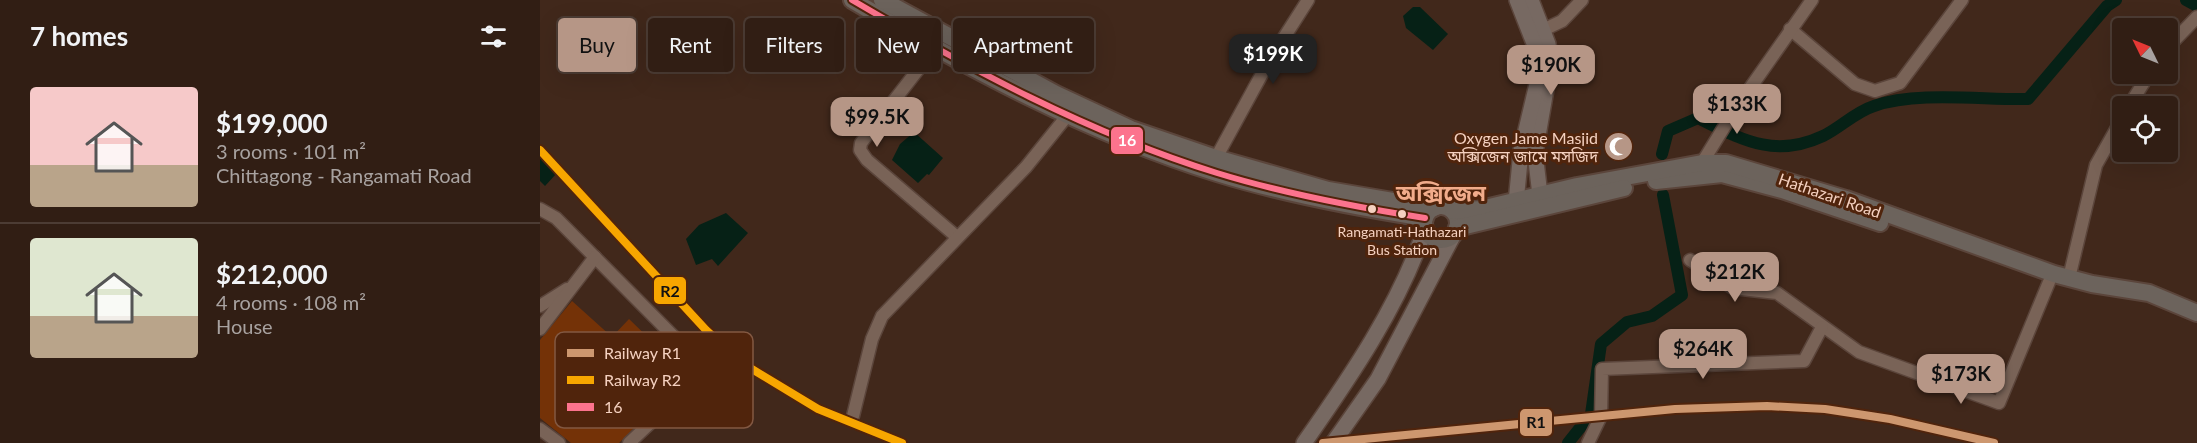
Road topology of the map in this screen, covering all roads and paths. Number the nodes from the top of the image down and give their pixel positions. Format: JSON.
{"nodes":[{"id":1,"x":852,"y":0,"type":"edge"},
{"id":2,"x":1308,"y":0,"type":"edge"},
{"id":3,"x":1517,"y":0,"type":"edge"},
{"id":4,"x":1531,"y":0,"type":"edge"},
{"id":5,"x":1582,"y":0,"type":"edge"},
{"id":6,"x":1812,"y":0,"type":"edge"},
{"id":7,"x":1962,"y":0,"type":"edge"},
{"id":8,"x":892,"y":3,"type":"edge"},
{"id":9,"x":884,"y":18,"type":"edge"},
{"id":10,"x":2192,"y":21,"type":"edge"},
{"id":11,"x":1790,"y":29,"type":"junction"},
{"id":12,"x":1543,"y":30,"type":"junction"},
{"id":13,"x":2178,"y":36,"type":"edge"},
{"id":14,"x":941,"y":49,"type":"edge"},
{"id":15,"x":916,"y":72,"type":"edge"},
{"id":16,"x":1067,"y":116,"type":"junction"},
{"id":17,"x":2112,"y":137,"type":"edge"},
{"id":18,"x":1216,"y":158,"type":"junction"},
{"id":19,"x":1702,"y":163,"type":"junction"},
{"id":20,"x":1540,"y":195,"type":"junction"},
{"id":21,"x":1516,"y":201,"type":"junction"},
{"id":22,"x":540,"y":208,"type":"edge"},
{"id":23,"x":1453,"y":211,"type":"junction"},
{"id":24,"x":1428,"y":218,"type":"junction"},
{"id":25,"x":1455,"y":231,"type":"junction"},
{"id":26,"x":957,"y":237,"type":"junction"},
{"id":27,"x":595,"y":257,"type":"junction"},
{"id":28,"x":1690,"y":260,"type":"dead end"},
{"id":29,"x":2069,"y":278,"type":"junction"},
{"id":30,"x":2049,"y":282,"type":"junction"},
{"id":31,"x":573,"y":286,"type":"junction"},
{"id":32,"x":540,"y":306,"type":"edge"},
{"id":33,"x":2197,"y":313,"type":"edge"},
{"id":34,"x":2197,"y":324,"type":"edge"},
{"id":35,"x":1822,"y":327,"type":"junction"},
{"id":36,"x":540,"y":328,"type":"edge"},
{"id":37,"x":669,"y":332,"type":"edge"},
{"id":38,"x":853,"y":416,"type":"dead end"},
{"id":39,"x":645,"y":428,"type":"edge"},
{"id":40,"x":540,"y":429,"type":"edge"},
{"id":41,"x":559,"y":443,"type":"edge"},
{"id":42,"x":629,"y":443,"type":"edge"},
{"id":43,"x":1304,"y":443,"type":"edge"},
{"id":44,"x":1333,"y":443,"type":"edge"},
{"id":45,"x":1588,"y":443,"type":"edge"}],
"edges":[{"from":1,"to":9,"type":"highway"},
{"from":2,"to":18,"type":"street"},
{"from":3,"to":21,"type":"main road"},
{"from":4,"to":12,"type":"main road"},
{"from":5,"to":12,"type":"street"},
{"from":6,"to":11,"type":"street"},
{"from":7,"to":11,"type":"street"},
{"from":8,"to":18,"type":"highway"},
{"from":10,"to":13,"type":"street"},
{"from":11,"to":19,"type":"street"},
{"from":12,"to":20,"type":"main road"},
{"from":14,"to":16,"type":"highway"},
{"from":15,"to":26,"type":"street"},
{"from":16,"to":24,"type":"highway"},
{"from":16,"to":26,"type":"street"},
{"from":17,"to":29,"type":"street"},
{"from":18,"to":24,"type":"highway"},
{"from":19,"to":20,"type":"highway","name":"Hathazari Road"},
{"from":19,"to":29,"type":"highway","name":"Hathazari Road"},
{"from":20,"to":21,"type":"highway","name":"Hathazari Road"},
{"from":21,"to":23,"type":"highway","name":"Hathazari Road"},
{"from":22,"to":27,"type":"street"},
{"from":23,"to":24,"type":"highway"},
{"from":23,"to":25,"type":"highway"},
{"from":24,"to":25,"type":"highway"},
{"from":24,"to":43,"type":"main road"},
{"from":25,"to":30,"type":"highway","name":"Hathazari Road"},
{"from":25,"to":44,"type":"main road"},
{"from":26,"to":38,"type":"street"},
{"from":27,"to":31,"type":"street"},
{"from":27,"to":37,"type":"street"},
{"from":28,"to":35,"type":"street"},
{"from":29,"to":33,"type":"highway","name":"Hathazari Road"},
{"from":30,"to":34,"type":"highway","name":"Hathazari Road"},
{"from":30,"to":35,"type":"street"},
{"from":31,"to":32,"type":"street"},
{"from":31,"to":36,"type":"street"},
{"from":35,"to":45,"type":"street"},
{"from":39,"to":42,"type":"street"},
{"from":40,"to":41,"type":"street"}]}
